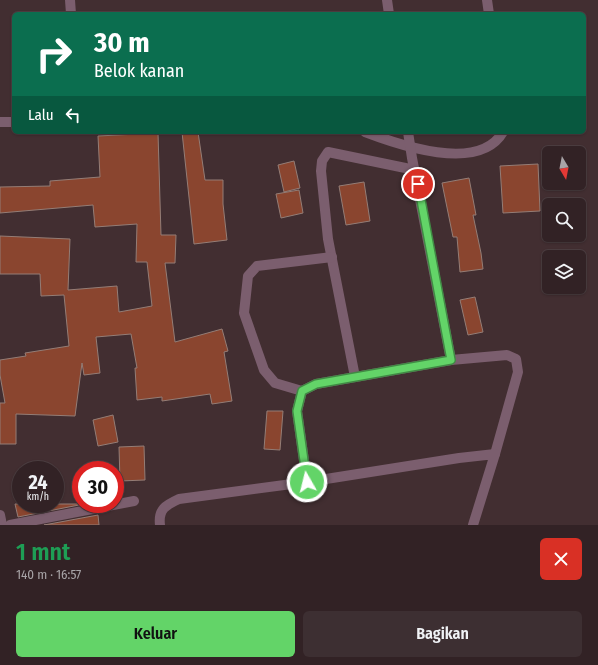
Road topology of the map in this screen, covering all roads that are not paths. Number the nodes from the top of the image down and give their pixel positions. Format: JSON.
{"nodes":[{"id":1,"x":70,"y":0,"type":"edge"},
{"id":2,"x":387,"y":0,"type":"edge"},
{"id":3,"x":487,"y":0,"type":"edge"},
{"id":4,"x":71,"y":12,"type":"edge"},
{"id":5,"x":389,"y":12,"type":"edge"},
{"id":6,"x":489,"y":12,"type":"edge"},
{"id":7,"x":0,"y":122,"type":"edge"},
{"id":8,"x":12,"y":122,"type":"edge"},
{"id":9,"x":370,"y":134,"type":"edge"},
{"id":10,"x":408,"y":134,"type":"edge"},
{"id":11,"x":502,"y":134,"type":"edge"},
{"id":12,"x":411,"y":147,"type":"junction"},
{"id":13,"x":415,"y":170,"type":"junction"},
{"id":14,"x":332,"y":257,"type":"junction"},
{"id":15,"x":451,"y":360,"type":"junction"},
{"id":16,"x":355,"y":377,"type":"junction"},
{"id":17,"x":302,"y":391,"type":"junction"},
{"id":18,"x":495,"y":454,"type":"junction"},
{"id":19,"x":307,"y":482,"type":"junction"},
{"id":20,"x":134,"y":501,"type":"dead end"},
{"id":21,"x":0,"y":515,"type":"edge"},
{"id":22,"x":2,"y":525,"type":"edge"},
{"id":23,"x":10,"y":525,"type":"edge"},
{"id":24,"x":160,"y":525,"type":"edge"},
{"id":25,"x":473,"y":525,"type":"edge"}],
"edges":[{"from":1,"to":4,"type":"street"},
{"from":2,"to":5,"type":"street"},
{"from":3,"to":6,"type":"street"},
{"from":7,"to":8,"type":"street"},
{"from":9,"to":12,"type":"street"},
{"from":10,"to":12,"type":"street"},
{"from":11,"to":12,"type":"street"},
{"from":12,"to":13,"type":"street"},
{"from":13,"to":14,"type":"street"},
{"from":13,"to":15,"type":"street"},
{"from":14,"to":16,"type":"street"},
{"from":14,"to":17,"type":"street"},
{"from":15,"to":16,"type":"street"},
{"from":15,"to":18,"type":"street"},
{"from":16,"to":17,"type":"street"},
{"from":17,"to":19,"type":"street"},
{"from":18,"to":19,"type":"street"},
{"from":18,"to":25,"type":"street"},
{"from":19,"to":24,"type":"street"},
{"from":20,"to":23,"type":"street"},
{"from":21,"to":22,"type":"street"}]}
